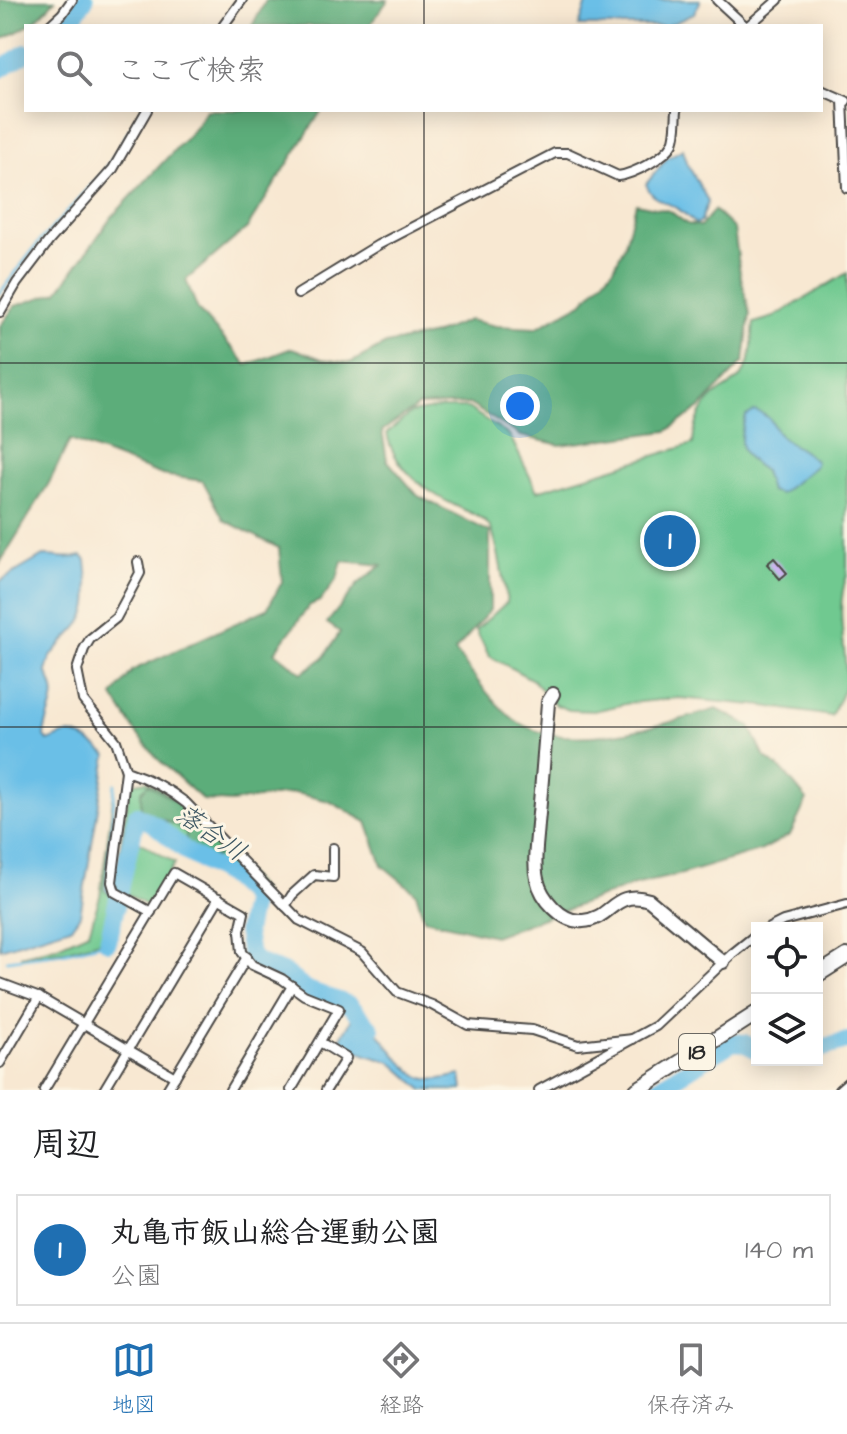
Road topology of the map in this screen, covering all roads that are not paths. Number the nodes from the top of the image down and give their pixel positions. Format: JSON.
{"nodes":[{"id":1,"x":72,"y":0,"type":"edge"},
{"id":2,"x":242,"y":0,"type":"edge"},
{"id":3,"x":717,"y":0,"type":"edge"},
{"id":4,"x":778,"y":0,"type":"edge"},
{"id":5,"x":51,"y":24,"type":"edge"},
{"id":6,"x":224,"y":24,"type":"edge"},
{"id":7,"x":744,"y":24,"type":"edge"},
{"id":8,"x":748,"y":24,"type":"edge"},
{"id":9,"x":823,"y":91,"type":"edge"},
{"id":10,"x":845,"y":101,"type":"edge"},
{"id":11,"x":146,"y":112,"type":"edge"},
{"id":12,"x":677,"y":112,"type":"edge"},
{"id":13,"x":847,"y":188,"type":"edge"},
{"id":14,"x":12,"y":292,"type":"junction"},
{"id":15,"x":298,"y":294,"type":"dead end"},
{"id":16,"x":0,"y":302,"type":"edge"},
{"id":17,"x":0,"y":312,"type":"edge"},
{"id":18,"x":138,"y":562,"type":"dead end"},
{"id":19,"x":553,"y":694,"type":"dead end"},
{"id":20,"x":126,"y":771,"type":"junction"},
{"id":21,"x":333,"y":848,"type":"dead end"},
{"id":22,"x":219,"y":898,"type":"junction"},
{"id":23,"x":847,"y":904,"type":"edge"},
{"id":24,"x":285,"y":906,"type":"junction"},
{"id":25,"x":151,"y":912,"type":"junction"},
{"id":26,"x":781,"y":922,"type":"edge"},
{"id":27,"x":751,"y":939,"type":"edge"},
{"id":28,"x":847,"y":956,"type":"edge"},
{"id":29,"x":247,"y":957,"type":"junction"},
{"id":30,"x":723,"y":962,"type":"junction"},
{"id":31,"x":823,"y":971,"type":"edge"},
{"id":32,"x":0,"y":983,"type":"edge"},
{"id":33,"x":292,"y":986,"type":"junction"},
{"id":34,"x":39,"y":997,"type":"junction"},
{"id":35,"x":751,"y":1017,"type":"edge"},
{"id":36,"x":84,"y":1023,"type":"junction"},
{"id":37,"x":633,"y":1039,"type":"junction"},
{"id":38,"x":320,"y":1042,"type":"junction"},
{"id":39,"x":128,"y":1050,"type":"junction"},
{"id":40,"x":0,"y":1063,"type":"edge"},
{"id":41,"x":175,"y":1077,"type":"junction"},
{"id":42,"x":847,"y":1083,"type":"edge"},
{"id":43,"x":44,"y":1090,"type":"edge"},
{"id":44,"x":104,"y":1090,"type":"edge"},
{"id":45,"x":167,"y":1090,"type":"edge"},
{"id":46,"x":230,"y":1090,"type":"edge"},
{"id":47,"x":291,"y":1090,"type":"edge"},
{"id":48,"x":326,"y":1090,"type":"edge"},
{"id":49,"x":539,"y":1090,"type":"edge"},
{"id":50,"x":637,"y":1090,"type":"edge"},
{"id":51,"x":839,"y":1090,"type":"edge"}],
"edges":[{"from":1,"to":5,"type":"street"},
{"from":2,"to":6,"type":"street"},
{"from":3,"to":7,"type":"street"},
{"from":4,"to":8,"type":"street"},
{"from":9,"to":10,"type":"street"},
{"from":10,"to":13,"type":"street"},
{"from":11,"to":14,"type":"street"},
{"from":12,"to":15,"type":"street"},
{"from":14,"to":16,"type":"street"},
{"from":14,"to":17,"type":"street"},
{"from":18,"to":20,"type":"street"},
{"from":19,"to":30,"type":"street"},
{"from":20,"to":24,"type":"street"},
{"from":20,"to":25,"type":"street"},
{"from":21,"to":24,"type":"street"},
{"from":22,"to":25,"type":"street"},
{"from":22,"to":29,"type":"street"},
{"from":22,"to":39,"type":"street"},
{"from":23,"to":26,"type":"street"},
{"from":24,"to":37,"type":"street"},
{"from":25,"to":36,"type":"street"},
{"from":27,"to":30,"type":"street"},
{"from":28,"to":31,"type":"main road"},
{"from":29,"to":33,"type":"street"},
{"from":29,"to":41,"type":"street"},
{"from":30,"to":37,"type":"street"},
{"from":32,"to":34,"type":"street"},
{"from":33,"to":38,"type":"street"},
{"from":33,"to":46,"type":"street"},
{"from":34,"to":36,"type":"street"},
{"from":34,"to":40,"type":"street"},
{"from":35,"to":50,"type":"main road","number":"18"},
{"from":36,"to":39,"type":"street"},
{"from":36,"to":43,"type":"street"},
{"from":37,"to":49,"type":"street"},
{"from":38,"to":47,"type":"street"},
{"from":38,"to":48,"type":"street"},
{"from":39,"to":41,"type":"street"},
{"from":39,"to":44,"type":"street"},
{"from":41,"to":45,"type":"street"},
{"from":42,"to":51,"type":"street"}]}
